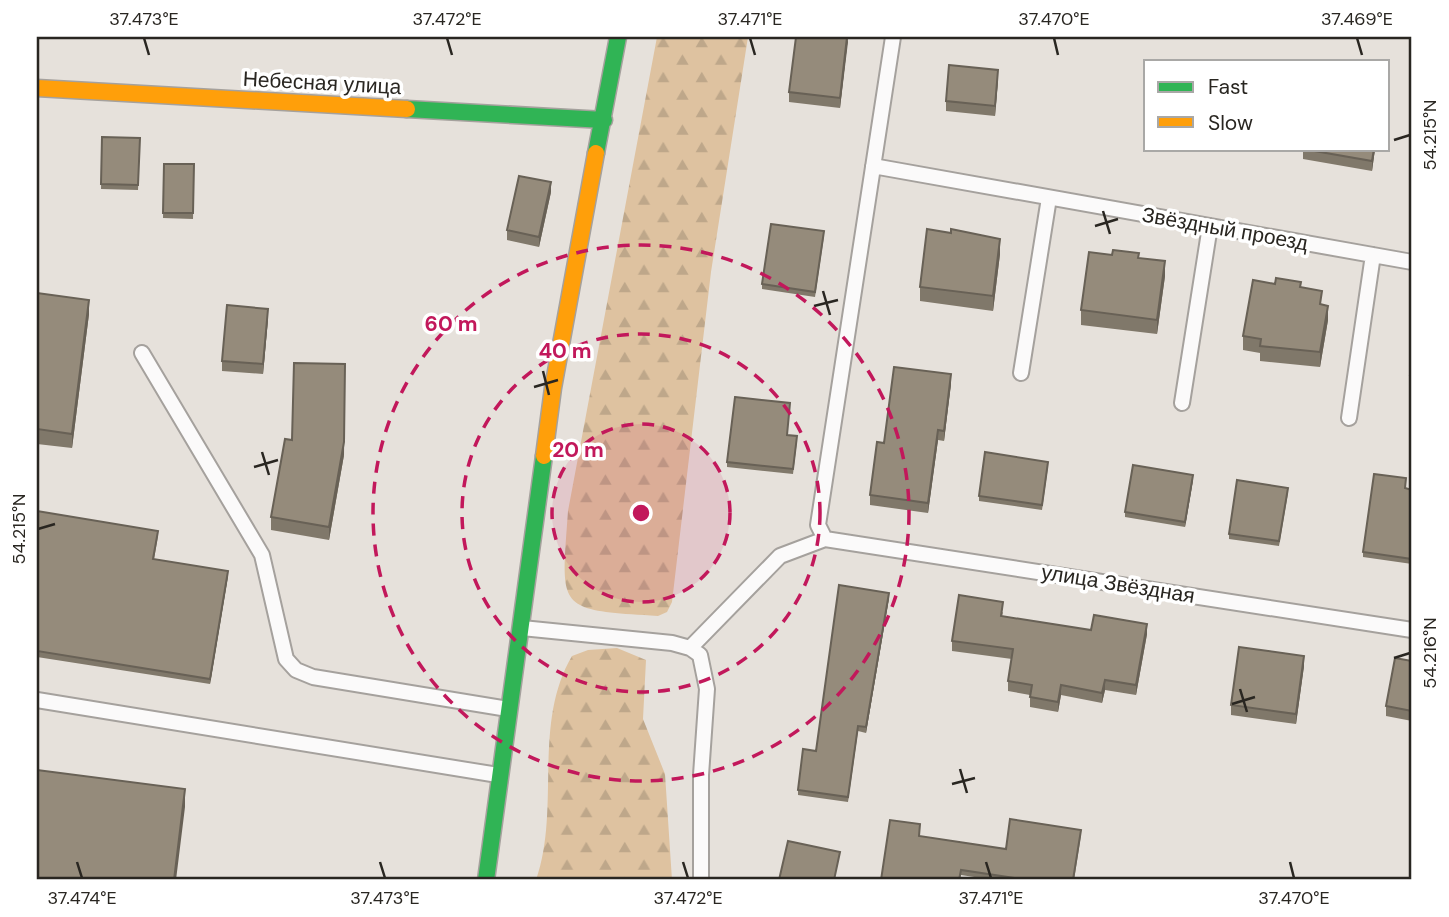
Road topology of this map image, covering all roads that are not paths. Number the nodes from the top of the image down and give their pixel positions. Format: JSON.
{"nodes":[{"id":1,"x":618,"y":37,"type":"edge"},
{"id":2,"x":893,"y":37,"type":"edge"},
{"id":3,"x":37,"y":88,"type":"edge"},
{"id":4,"x":604,"y":120,"type":"junction"},
{"id":5,"x":873,"y":166,"type":"junction"},
{"id":6,"x":1049,"y":198,"type":"junction"},
{"id":7,"x":1210,"y":226,"type":"junction"},
{"id":8,"x":1373,"y":255,"type":"junction"},
{"id":9,"x":1412,"y":262,"type":"edge"},
{"id":10,"x":142,"y":353,"type":"dead end"},
{"id":11,"x":1021,"y":373,"type":"dead end"},
{"id":12,"x":1182,"y":403,"type":"dead end"},
{"id":13,"x":1349,"y":418,"type":"dead end"},
{"id":14,"x":825,"y":539,"type":"junction"},
{"id":15,"x":520,"y":628,"type":"junction"},
{"id":16,"x":1412,"y":630,"type":"edge"},
{"id":17,"x":690,"y":648,"type":"junction"},
{"id":18,"x":37,"y":700,"type":"edge"},
{"id":19,"x":508,"y":709,"type":"junction"},
{"id":20,"x":499,"y":775,"type":"junction"},
{"id":21,"x":486,"y":880,"type":"edge"},
{"id":22,"x":701,"y":880,"type":"edge"}],
"edges":[{"from":1,"to":4,"type":"street"},
{"from":2,"to":5,"type":"lane"},
{"from":3,"to":4,"type":"street","name":"Небесная улица"},
{"from":4,"to":15,"type":"street"},
{"from":5,"to":6,"type":"lane","name":"Звёздный проезд"},
{"from":5,"to":14,"type":"lane"},
{"from":6,"to":7,"type":"lane","name":"Звёздный проезд"},
{"from":6,"to":11,"type":"lane"},
{"from":7,"to":8,"type":"lane","name":"Звёздный проезд"},
{"from":7,"to":12,"type":"lane"},
{"from":8,"to":9,"type":"lane","name":"Звёздный проезд"},
{"from":8,"to":13,"type":"lane"},
{"from":10,"to":19,"type":"lane"},
{"from":14,"to":16,"type":"lane","name":"улица Звёздная"},
{"from":14,"to":17,"type":"lane","name":"улица Звёздная"},
{"from":15,"to":17,"type":"lane"},
{"from":15,"to":19,"type":"street"},
{"from":17,"to":22,"type":"lane"},
{"from":18,"to":20,"type":"lane"},
{"from":19,"to":20,"type":"street"},
{"from":20,"to":21,"type":"street"}]}
